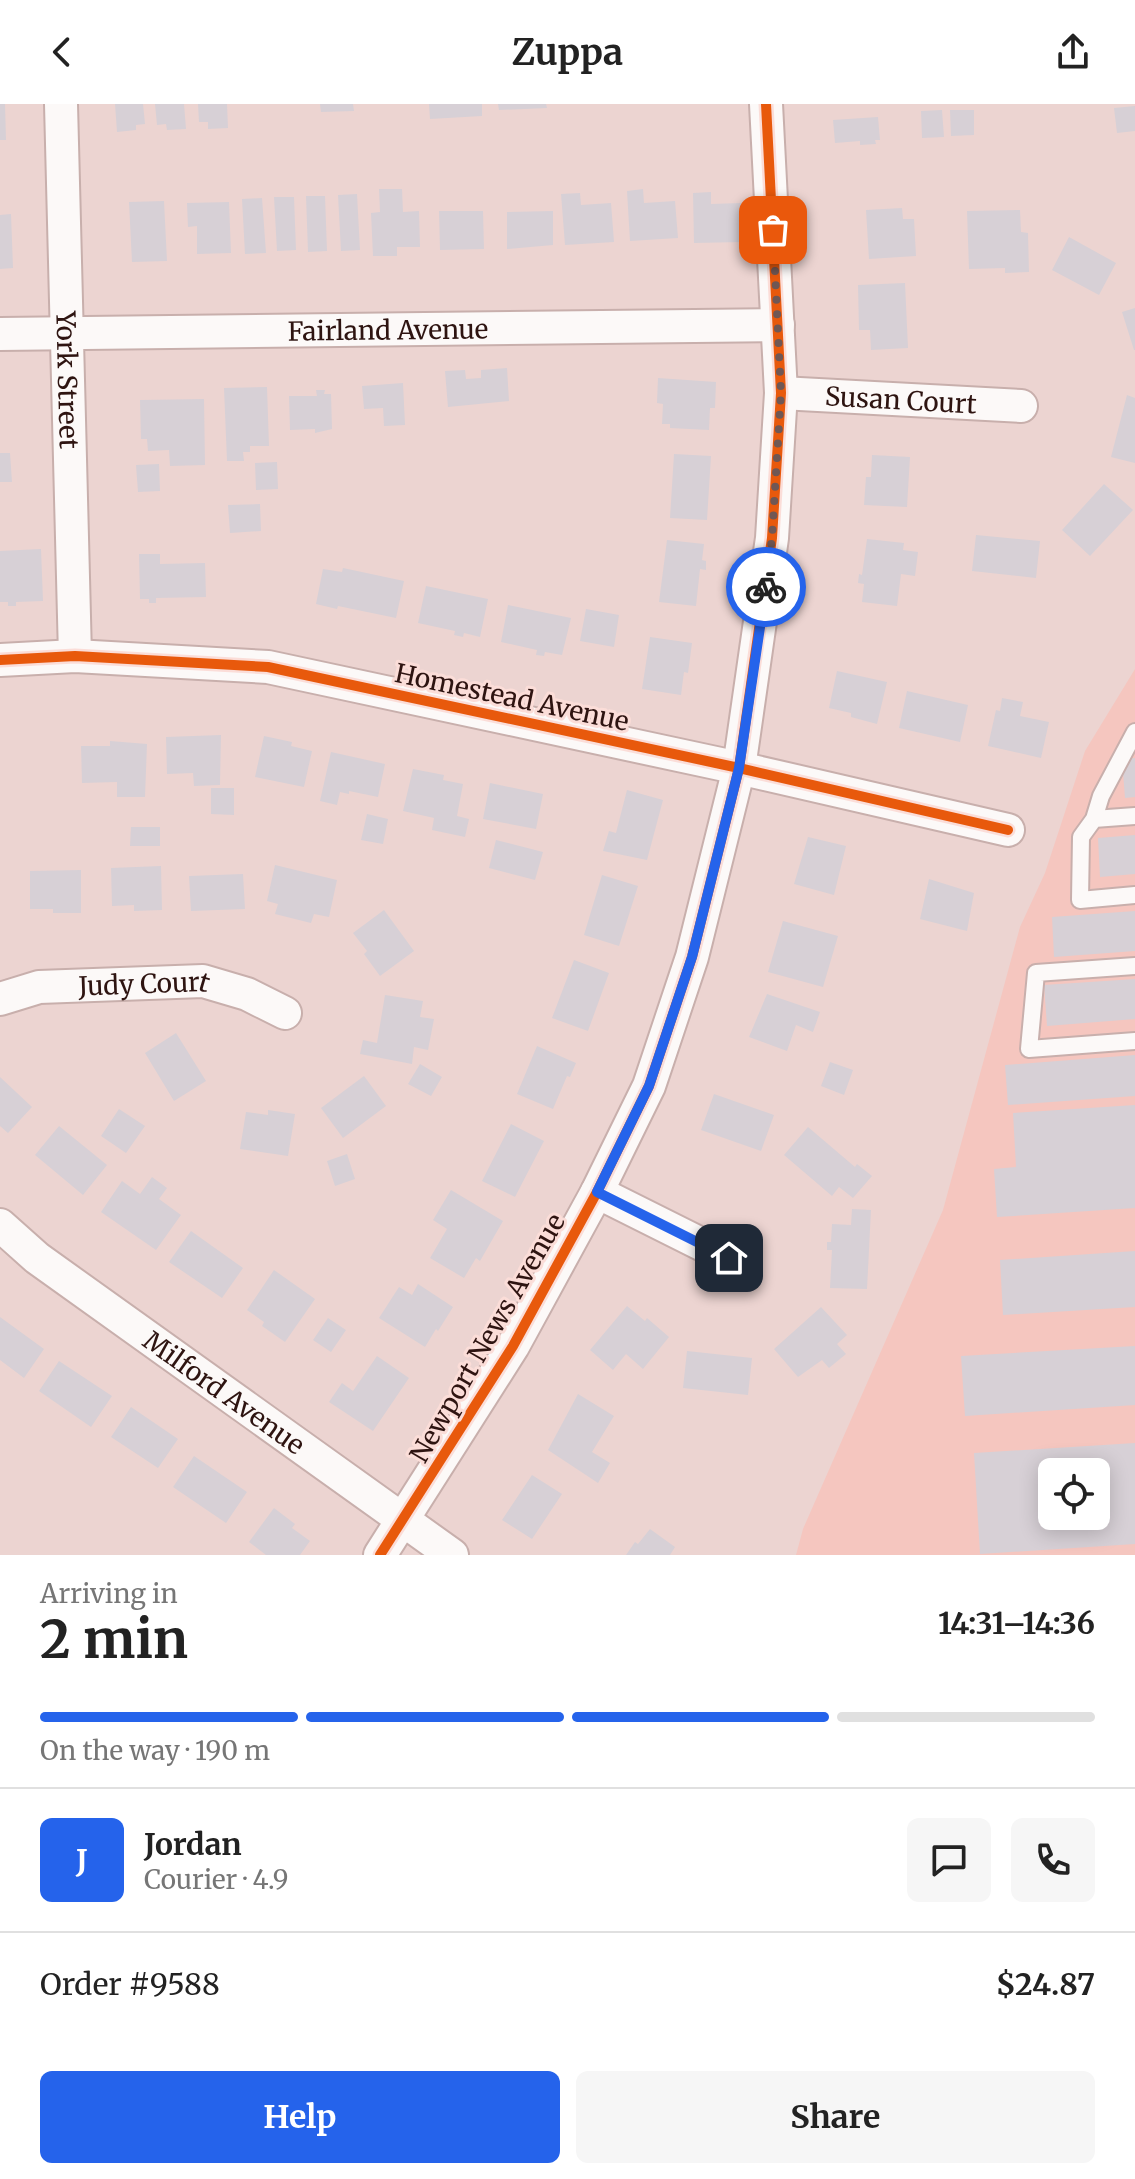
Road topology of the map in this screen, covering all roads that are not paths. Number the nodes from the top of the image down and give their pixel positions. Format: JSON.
{"nodes":[{"id":1,"x":61,"y":104,"type":"edge"},
{"id":2,"x":766,"y":104,"type":"edge"},
{"id":3,"x":778,"y":325,"type":"junction"},
{"id":4,"x":67,"y":332,"type":"junction"},
{"id":5,"x":0,"y":334,"type":"edge"},
{"id":6,"x":781,"y":393,"type":"junction"},
{"id":7,"x":1021,"y":406,"type":"dead end"},
{"id":8,"x":75,"y":656,"type":"junction"},
{"id":9,"x":0,"y":660,"type":"edge"},
{"id":10,"x":1135,"y":732,"type":"edge"},
{"id":11,"x":1130,"y":748,"type":"edge"},
{"id":12,"x":739,"y":768,"type":"junction"},
{"id":13,"x":1135,"y":816,"type":"edge"},
{"id":14,"x":1094,"y":819,"type":"junction"},
{"id":15,"x":1008,"y":830,"type":"dead end"},
{"id":16,"x":1135,"y":895,"type":"edge"},
{"id":17,"x":1135,"y":966,"type":"edge"},
{"id":18,"x":0,"y":999,"type":"edge"},
{"id":19,"x":285,"y":1013,"type":"dead end"},
{"id":20,"x":1135,"y":1041,"type":"edge"},
{"id":21,"x":597,"y":1192,"type":"junction"},
{"id":22,"x":0,"y":1225,"type":"edge"},
{"id":23,"x":729,"y":1258,"type":"dead end"},
{"id":24,"x":404,"y":1521,"type":"junction"},
{"id":25,"x":380,"y":1555,"type":"edge"},
{"id":26,"x":452,"y":1555,"type":"edge"}],
"edges":[{"from":1,"to":4,"type":"street","name":"York Street"},
{"from":2,"to":3,"type":"street","name":"Newport News Avenue"},
{"from":3,"to":4,"type":"street","name":"Fairland Avenue"},
{"from":3,"to":6,"type":"street","name":"Newport News Avenue"},
{"from":4,"to":5,"type":"street","name":"Fairland Avenue"},
{"from":4,"to":8,"type":"street","name":"York Street"},
{"from":6,"to":7,"type":"street","name":"Susan Court"},
{"from":6,"to":12,"type":"street","name":"Newport News Avenue"},
{"from":8,"to":9,"type":"street","name":"Homestead Avenue"},
{"from":8,"to":12,"type":"street","name":"Homestead Avenue"},
{"from":10,"to":11,"type":"lane"},
{"from":11,"to":14,"type":"lane"},
{"from":12,"to":15,"type":"street","name":"Homestead Avenue"},
{"from":12,"to":21,"type":"street","name":"Newport News Avenue"},
{"from":13,"to":14,"type":"lane"},
{"from":14,"to":16,"type":"lane"},
{"from":17,"to":20,"type":"lane"},
{"from":18,"to":19,"type":"street","name":"Judy Court"},
{"from":21,"to":23,"type":"street"},
{"from":21,"to":24,"type":"street","name":"Newport News Avenue"},
{"from":22,"to":24,"type":"street","name":"Milford Avenue"},
{"from":24,"to":25,"type":"street","name":"Newport News Avenue"},
{"from":24,"to":26,"type":"street","name":"Milford Avenue"}]}
